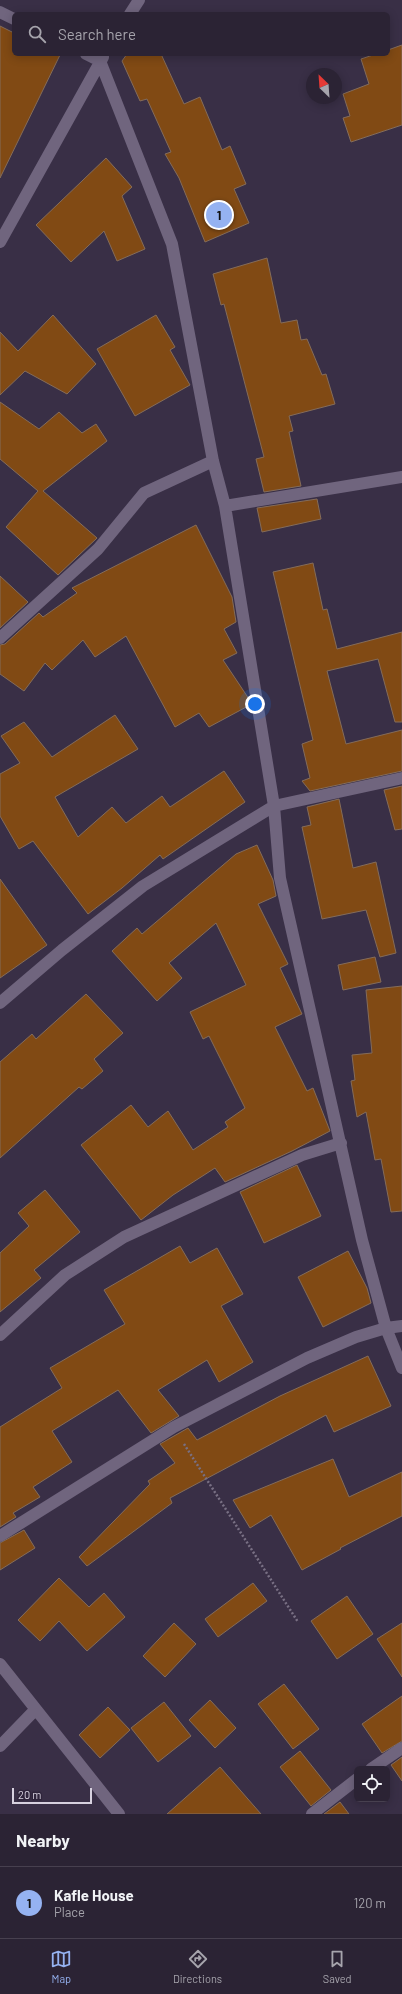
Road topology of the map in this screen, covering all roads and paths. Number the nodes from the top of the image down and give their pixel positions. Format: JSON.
{"nodes":[{"id":1,"x":139,"y":0,"type":"edge"},
{"id":2,"x":0,"y":12,"type":"edge"},
{"id":3,"x":131,"y":12,"type":"edge"},
{"id":4,"x":12,"y":18,"type":"edge"},
{"id":5,"x":102,"y":57,"type":"edge"},
{"id":6,"x":0,"y":242,"type":"edge"},
{"id":7,"x":213,"y":461,"type":"junction"},
{"id":8,"x":402,"y":477,"type":"edge"},
{"id":9,"x":226,"y":506,"type":"junction"},
{"id":10,"x":0,"y":638,"type":"edge"},
{"id":11,"x":402,"y":778,"type":"edge"},
{"id":12,"x":274,"y":806,"type":"junction"},
{"id":13,"x":0,"y":1003,"type":"edge"},
{"id":14,"x":341,"y":1143,"type":"junction"},
{"id":15,"x":402,"y":1326,"type":"edge"},
{"id":16,"x":386,"y":1328,"type":"junction"},
{"id":17,"x":0,"y":1335,"type":"edge"},
{"id":18,"x":402,"y":1368,"type":"edge"},
{"id":19,"x":174,"y":1427,"type":"junction"},
{"id":20,"x":0,"y":1536,"type":"edge"},
{"id":21,"x":298,"y":1622,"type":"dead end"},
{"id":22,"x":0,"y":1664,"type":"edge"},
{"id":23,"x":35,"y":1710,"type":"junction"},
{"id":24,"x":0,"y":1746,"type":"edge"},
{"id":25,"x":402,"y":1748,"type":"edge"},
{"id":26,"x":375,"y":1766,"type":"edge"},
{"id":27,"x":354,"y":1781,"type":"edge"},
{"id":28,"x":119,"y":1814,"type":"edge"},
{"id":29,"x":312,"y":1814,"type":"edge"}],
"edges":[{"from":1,"to":3,"type":"street"},
{"from":2,"to":4,"type":"street"},
{"from":5,"to":6,"type":"street"},
{"from":5,"to":7,"type":"street"},
{"from":7,"to":9,"type":"street"},
{"from":7,"to":10,"type":"street"},
{"from":8,"to":9,"type":"street"},
{"from":9,"to":12,"type":"street"},
{"from":11,"to":12,"type":"street"},
{"from":12,"to":13,"type":"street"},
{"from":12,"to":14,"type":"street"},
{"from":14,"to":16,"type":"street"},
{"from":14,"to":17,"type":"street"},
{"from":15,"to":16,"type":"street"},
{"from":16,"to":18,"type":"street"},
{"from":16,"to":19,"type":"street"},
{"from":19,"to":20,"type":"street"},
{"from":19,"to":21,"type":"path"},
{"from":22,"to":23,"type":"street"},
{"from":23,"to":24,"type":"street"},
{"from":23,"to":28,"type":"street"},
{"from":25,"to":26,"type":"street"},
{"from":27,"to":29,"type":"street"}]}
